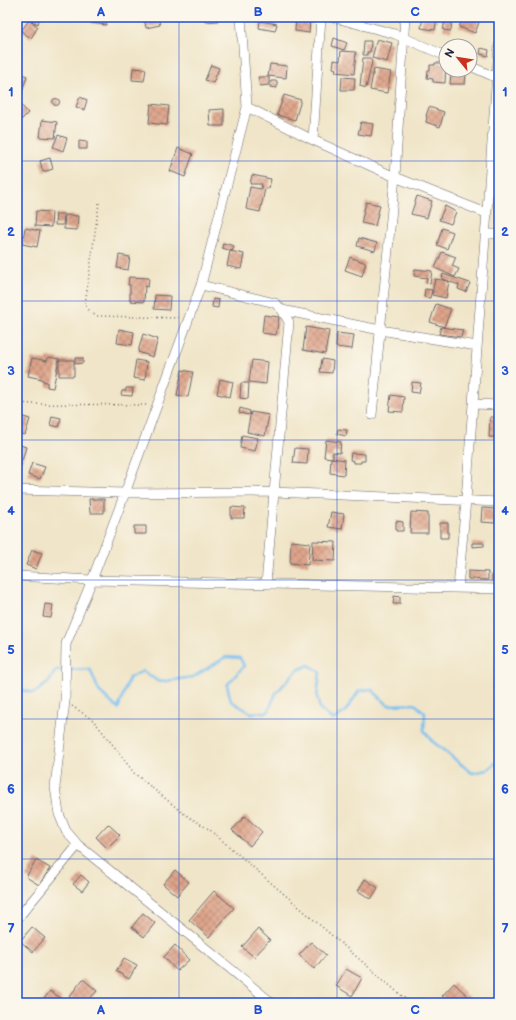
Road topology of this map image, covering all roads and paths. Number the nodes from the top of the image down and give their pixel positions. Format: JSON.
{"nodes":[{"id":1,"x":241,"y":17,"type":"edge"},
{"id":2,"x":321,"y":17,"type":"edge"},
{"id":3,"x":332,"y":17,"type":"edge"},
{"id":4,"x":405,"y":17,"type":"edge"},
{"id":5,"x":404,"y":37,"type":"junction"},
{"id":6,"x":499,"y":46,"type":"edge"},
{"id":7,"x":438,"y":52,"type":"edge"},
{"id":8,"x":498,"y":61,"type":"edge"},
{"id":9,"x":478,"y":70,"type":"edge"},
{"id":10,"x":497,"y":78,"type":"junction"},
{"id":11,"x":246,"y":107,"type":"junction"},
{"id":12,"x":313,"y":140,"type":"junction"},
{"id":13,"x":395,"y":177,"type":"junction"},
{"id":14,"x":99,"y":203,"type":"dead end"},
{"id":15,"x":486,"y":213,"type":"junction"},
{"id":16,"x":485,"y":234,"type":"junction"},
{"id":17,"x":499,"y":234,"type":"edge"},
{"id":18,"x":201,"y":285,"type":"junction"},
{"id":19,"x":282,"y":310,"type":"junction"},
{"id":20,"x":189,"y":318,"type":"junction"},
{"id":21,"x":380,"y":330,"type":"junction"},
{"id":22,"x":477,"y":346,"type":"junction"},
{"id":23,"x":17,"y":403,"type":"edge"},
{"id":24,"x":473,"y":404,"type":"junction"},
{"id":25,"x":157,"y":405,"type":"junction"},
{"id":26,"x":499,"y":405,"type":"edge"},
{"id":27,"x":372,"y":415,"type":"dead end"},
{"id":28,"x":17,"y":490,"type":"edge"},
{"id":29,"x":274,"y":492,"type":"junction"},
{"id":30,"x":125,"y":493,"type":"junction"},
{"id":31,"x":466,"y":500,"type":"junction"},
{"id":32,"x":499,"y":502,"type":"edge"},
{"id":33,"x":17,"y":576,"type":"edge"},
{"id":34,"x":92,"y":580,"type":"junction"},
{"id":35,"x":266,"y":584,"type":"junction"},
{"id":36,"x":458,"y":588,"type":"junction"},
{"id":37,"x":499,"y":589,"type":"edge"},
{"id":38,"x":65,"y":701,"type":"junction"},
{"id":39,"x":78,"y":845,"type":"junction"},
{"id":40,"x":17,"y":919,"type":"edge"},
{"id":41,"x":272,"y":1003,"type":"edge"},
{"id":42,"x":410,"y":1003,"type":"edge"}],
"edges":[{"from":1,"to":11,"type":"street"},
{"from":2,"to":12,"type":"street"},
{"from":3,"to":5,"type":"street"},
{"from":4,"to":5,"type":"street"},
{"from":5,"to":7,"type":"street"},
{"from":5,"to":13,"type":"street"},
{"from":6,"to":8,"type":"street"},
{"from":8,"to":10,"type":"street"},
{"from":9,"to":10,"type":"street"},
{"from":10,"to":15,"type":"street"},
{"from":11,"to":12,"type":"street"},
{"from":11,"to":18,"type":"street"},
{"from":12,"to":13,"type":"street"},
{"from":13,"to":15,"type":"street"},
{"from":13,"to":21,"type":"street"},
{"from":14,"to":20,"type":"path"},
{"from":15,"to":16,"type":"street"},
{"from":16,"to":17,"type":"street"},
{"from":16,"to":22,"type":"street"},
{"from":18,"to":19,"type":"street"},
{"from":18,"to":20,"type":"street"},
{"from":19,"to":21,"type":"street"},
{"from":19,"to":29,"type":"street"},
{"from":20,"to":25,"type":"street"},
{"from":21,"to":22,"type":"street"},
{"from":21,"to":27,"type":"street"},
{"from":22,"to":24,"type":"street"},
{"from":23,"to":25,"type":"path"},
{"from":24,"to":26,"type":"street"},
{"from":24,"to":31,"type":"street"},
{"from":25,"to":30,"type":"street"},
{"from":28,"to":30,"type":"street"},
{"from":29,"to":30,"type":"street"},
{"from":29,"to":31,"type":"street"},
{"from":29,"to":35,"type":"street"},
{"from":30,"to":34,"type":"street"},
{"from":31,"to":32,"type":"street"},
{"from":31,"to":36,"type":"street"},
{"from":33,"to":34,"type":"street"},
{"from":34,"to":35,"type":"street"},
{"from":34,"to":38,"type":"street"},
{"from":35,"to":36,"type":"street"},
{"from":36,"to":37,"type":"street"},
{"from":38,"to":39,"type":"street"},
{"from":38,"to":42,"type":"path"},
{"from":39,"to":40,"type":"street"},
{"from":39,"to":41,"type":"street"}]}
